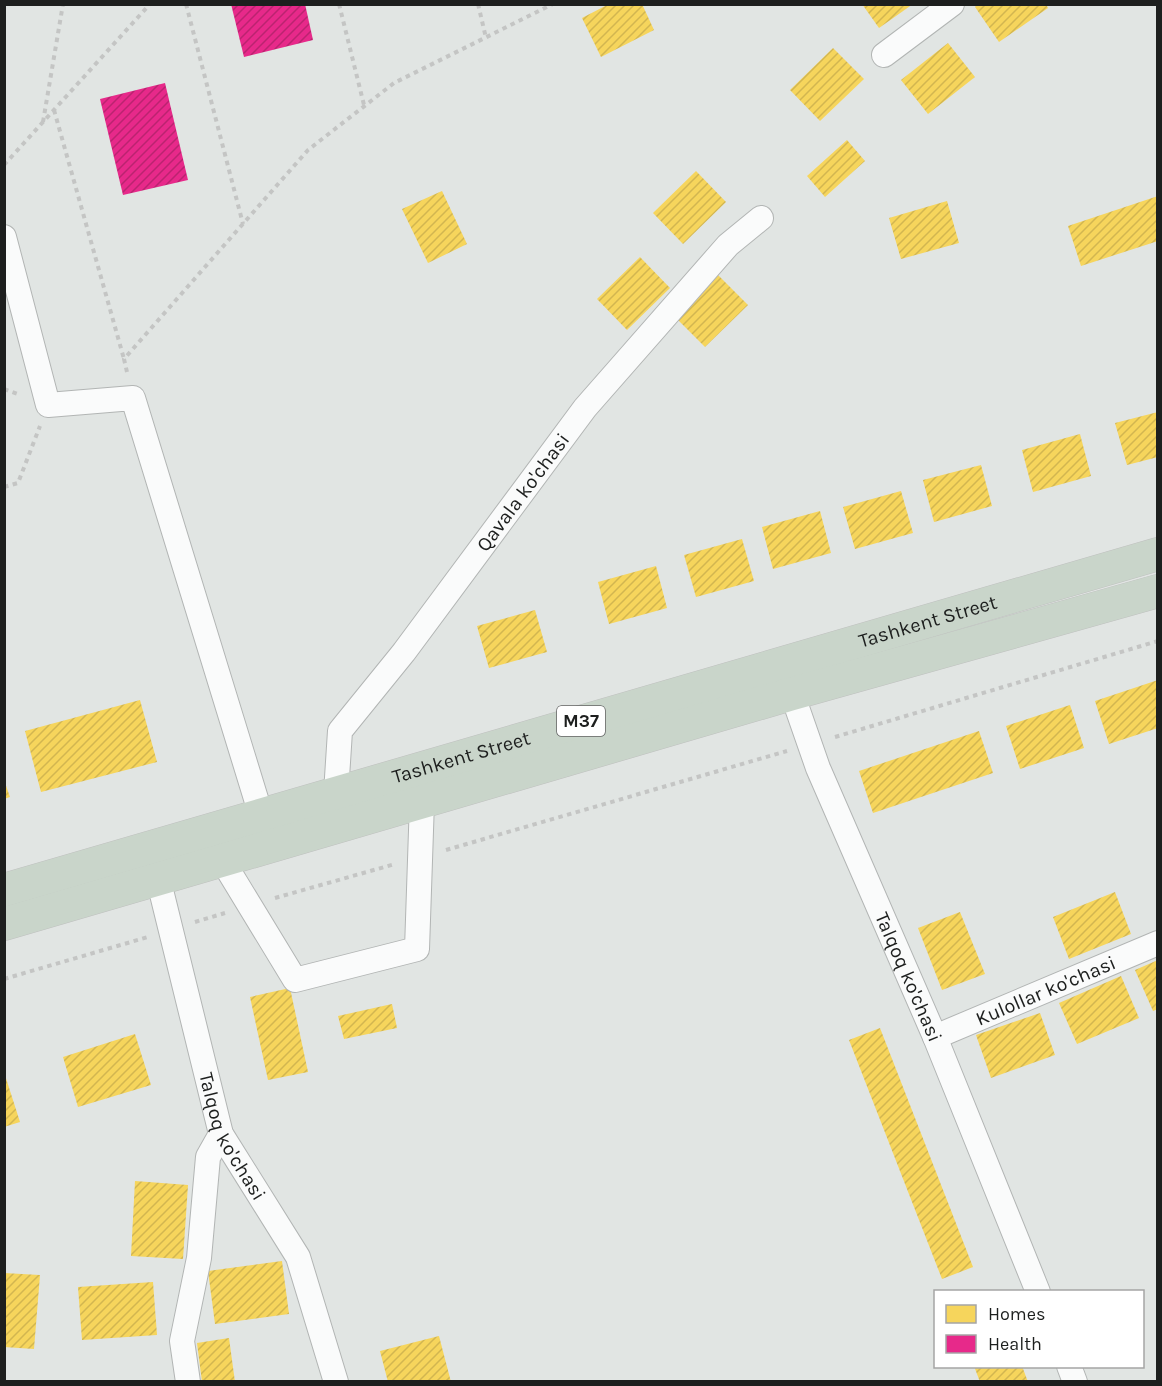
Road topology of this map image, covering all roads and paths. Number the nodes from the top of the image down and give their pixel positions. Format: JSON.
{"nodes":[{"id":1,"x":63,"y":4,"type":"edge"},
{"id":2,"x":150,"y":4,"type":"edge"},
{"id":3,"x":186,"y":4,"type":"edge"},
{"id":4,"x":339,"y":4,"type":"edge"},
{"id":5,"x":478,"y":4,"type":"edge"},
{"id":6,"x":553,"y":4,"type":"edge"},
{"id":7,"x":952,"y":4,"type":"edge"},
{"id":8,"x":486,"y":38,"type":"junction"},
{"id":9,"x":884,"y":55,"type":"dead end"},
{"id":10,"x":364,"y":105,"type":"junction"},
{"id":11,"x":54,"y":110,"type":"junction"},
{"id":12,"x":42,"y":123,"type":"junction"},
{"id":13,"x":4,"y":165,"type":"edge"},
{"id":14,"x":761,"y":218,"type":"dead end"},
{"id":15,"x":243,"y":224,"type":"junction"},
{"id":16,"x":4,"y":237,"type":"edge"},
{"id":17,"x":124,"y":359,"type":"junction"},
{"id":18,"x":133,"y":398,"type":"junction"},
{"id":19,"x":48,"y":405,"type":"junction"},
{"id":20,"x":4,"y":487,"type":"edge"},
{"id":21,"x":1158,"y":554,"type":"edge"},
{"id":22,"x":1158,"y":591,"type":"edge"},
{"id":23,"x":1158,"y":641,"type":"edge"},
{"id":24,"x":783,"y":662,"type":"junction"},
{"id":25,"x":791,"y":694,"type":"junction"},
{"id":26,"x":809,"y":744,"type":"junction"},
{"id":27,"x":336,"y":793,"type":"junction"},
{"id":28,"x":422,"y":801,"type":"junction"},
{"id":29,"x":261,"y":815,"type":"junction"},
{"id":30,"x":420,"y":857,"type":"junction"},
{"id":31,"x":222,"y":860,"type":"junction"},
{"id":32,"x":158,"y":878,"type":"junction"},
{"id":33,"x":4,"y":890,"type":"edge"},
{"id":34,"x":249,"y":905,"type":"junction"},
{"id":35,"x":4,"y":924,"type":"edge"},
{"id":36,"x":171,"y":930,"type":"junction"},
{"id":37,"x":1158,"y":944,"type":"edge"},
{"id":38,"x":4,"y":979,"type":"edge"},
{"id":39,"x":935,"y":1037,"type":"junction"},
{"id":40,"x":221,"y":1134,"type":"junction"},
{"id":41,"x":1037,"y":1290,"type":"edge"},
{"id":42,"x":189,"y":1382,"type":"edge"},
{"id":43,"x":336,"y":1382,"type":"edge"}],
"edges":[{"from":1,"to":12,"type":"path"},
{"from":2,"to":11,"type":"path"},
{"from":3,"to":15,"type":"path"},
{"from":4,"to":10,"type":"path"},
{"from":5,"to":8,"type":"path"},
{"from":6,"to":8,"type":"path"},
{"from":7,"to":9,"type":"street"},
{"from":8,"to":10,"type":"path"},
{"from":10,"to":15,"type":"path"},
{"from":11,"to":12,"type":"path"},
{"from":11,"to":17,"type":"path"},
{"from":12,"to":13,"type":"path"},
{"from":14,"to":27,"type":"street","name":"Qavala ko'chasi"},
{"from":15,"to":17,"type":"path"},
{"from":16,"to":19,"type":"street"},
{"from":17,"to":18,"type":"path"},
{"from":18,"to":19,"type":"street"},
{"from":18,"to":29,"type":"street"},
{"from":19,"to":20,"type":"path"},
{"from":21,"to":24,"type":"highway","name":"Tashkent Street","number":"M37"},
{"from":22,"to":25,"type":"highway","name":"Tashkent Street","number":"M37"},
{"from":23,"to":26,"type":"path"},
{"from":24,"to":25,"type":"street","name":"Talqoq ko'chasi"},
{"from":24,"to":27,"type":"highway","name":"Tashkent Street","number":"M37"},
{"from":25,"to":26,"type":"street","name":"Talqoq ko'chasi"},
{"from":25,"to":28,"type":"highway","name":"Tashkent Street","number":"M37"},
{"from":26,"to":30,"type":"path"},
{"from":26,"to":39,"type":"street","name":"Talqoq ko'chasi"},
{"from":27,"to":29,"type":"highway","name":"Tashkent Street","number":"M37"},
{"from":28,"to":30,"type":"street"},
{"from":28,"to":31,"type":"highway","name":"Tashkent Street","number":"M37"},
{"from":29,"to":33,"type":"highway","name":"Tashkent Street","number":"M37"},
{"from":30,"to":34,"type":"path"},
{"from":30,"to":34,"type":"street"},
{"from":31,"to":32,"type":"highway","name":"Tashkent Street","number":"M37"},
{"from":31,"to":34,"type":"street"},
{"from":32,"to":35,"type":"highway","name":"Tashkent Street","number":"M37"},
{"from":32,"to":36,"type":"street","name":"Talqoq ko'chasi"},
{"from":34,"to":36,"type":"path"},
{"from":36,"to":38,"type":"path"},
{"from":36,"to":40,"type":"street","name":"Talqoq ko'chasi"},
{"from":37,"to":39,"type":"street","name":"Kulollar ko'chasi"},
{"from":39,"to":41,"type":"street","name":"Talqoq ko'chasi"},
{"from":40,"to":42,"type":"street"},
{"from":40,"to":43,"type":"street","name":"Talqoq ko'chasi"}]}
